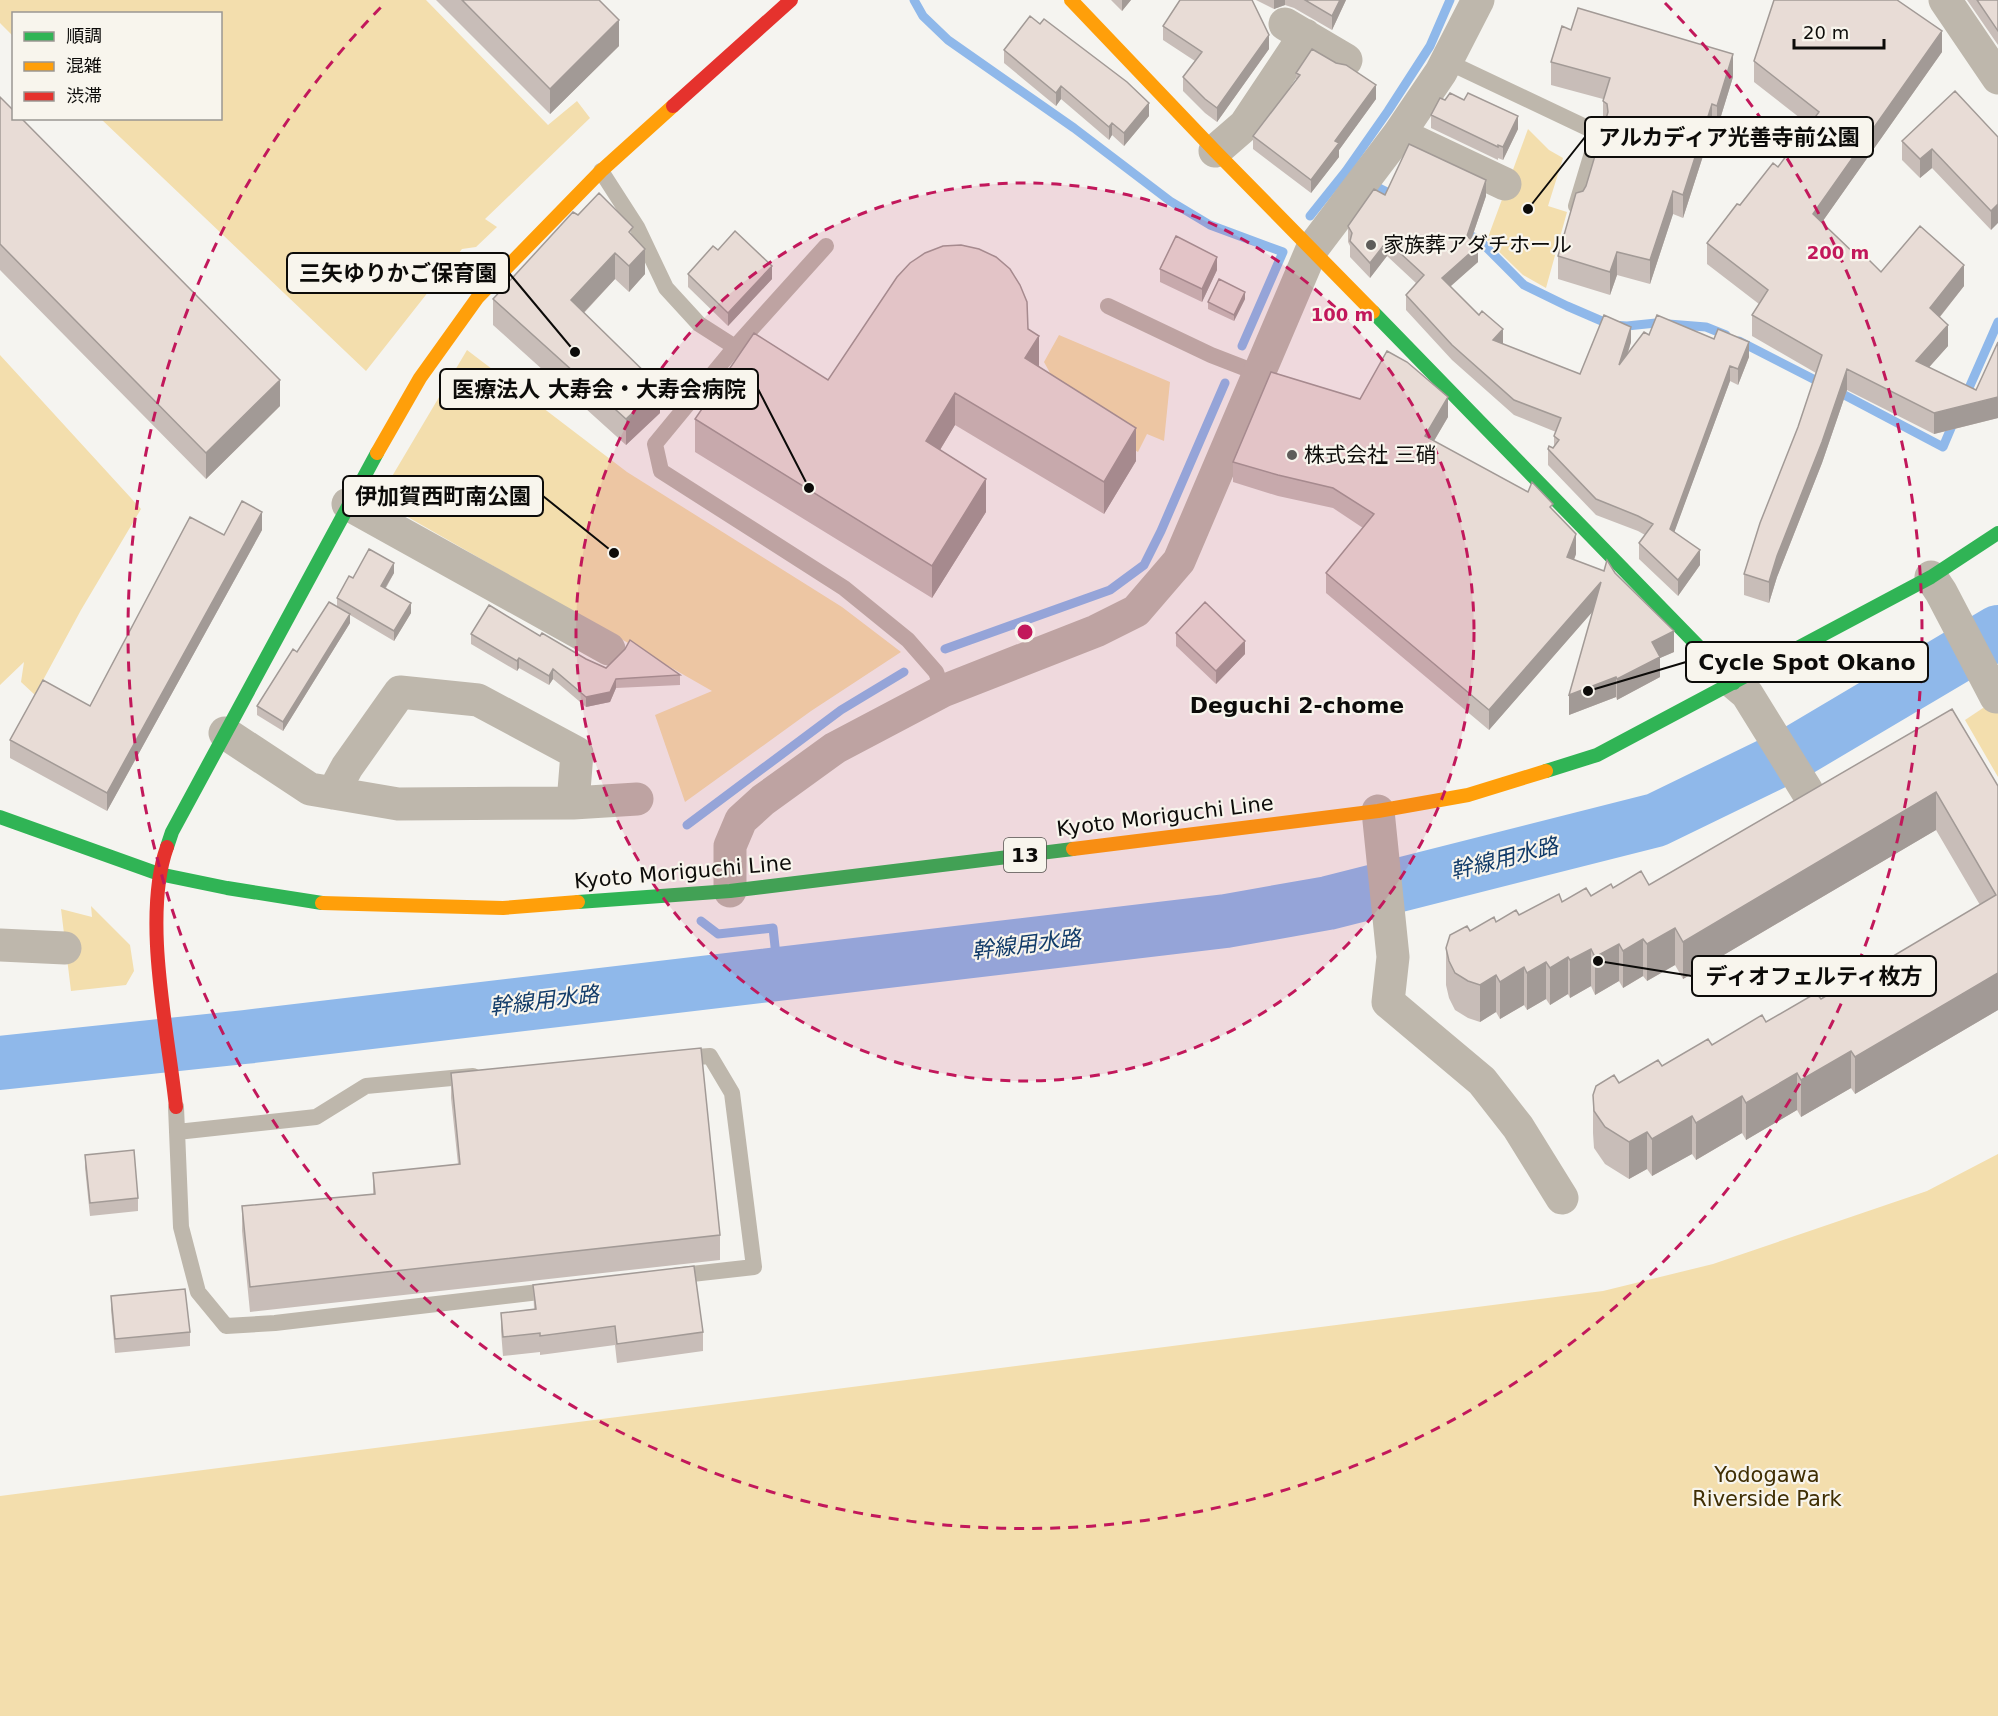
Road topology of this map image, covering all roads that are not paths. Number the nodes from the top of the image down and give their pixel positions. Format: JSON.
{"nodes":[{"id":1,"x":791,"y":0,"type":"edge"},
{"id":2,"x":1478,"y":0,"type":"edge"},
{"id":3,"x":1945,"y":0,"type":"edge"},
{"id":4,"x":1078,"y":3,"type":"edge"},
{"id":5,"x":1346,"y":60,"type":"dead end"},
{"id":6,"x":1446,"y":61,"type":"junction"},
{"id":7,"x":1998,"y":78,"type":"edge"},
{"id":8,"x":1399,"y":134,"type":"junction"},
{"id":9,"x":1215,"y":151,"type":"junction"},
{"id":10,"x":601,"y":171,"type":"junction"},
{"id":11,"x":1505,"y":184,"type":"dead end"},
{"id":12,"x":1576,"y":206,"type":"edge"},
{"id":13,"x":826,"y":246,"type":"dead end"},
{"id":14,"x":1312,"y":249,"type":"junction"},
{"id":15,"x":1108,"y":306,"type":"dead end"},
{"id":16,"x":735,"y":347,"type":"junction"},
{"id":17,"x":1260,"y":374,"type":"junction"},
{"id":18,"x":348,"y":504,"type":"junction"},
{"id":19,"x":1998,"y":533,"type":"edge"},
{"id":20,"x":1936,"y":585,"type":"junction"},
{"id":21,"x":609,"y":648,"type":"dead end"},
{"id":22,"x":1740,"y":689,"type":"junction"},
{"id":23,"x":943,"y":691,"type":"junction"},
{"id":24,"x":1996,"y":697,"type":"dead end"},
{"id":25,"x":225,"y":733,"type":"junction"},
{"id":26,"x":1808,"y":791,"type":"edge"},
{"id":27,"x":333,"y":793,"type":"junction"},
{"id":28,"x":637,"y":799,"type":"dead end"},
{"id":29,"x":573,"y":803,"type":"junction"},
{"id":30,"x":0,"y":817,"type":"edge"},
{"id":31,"x":1379,"y":822,"type":"junction"},
{"id":32,"x":159,"y":874,"type":"junction"},
{"id":33,"x":730,"y":891,"type":"junction"},
{"id":34,"x":0,"y":945,"type":"edge"},
{"id":35,"x":65,"y":948,"type":"dead end"},
{"id":36,"x":668,"y":1058,"type":"edge"},
{"id":37,"x":494,"y":1074,"type":"edge"},
{"id":38,"x":176,"y":1107,"type":"joint"},
{"id":39,"x":177,"y":1132,"type":"junction"},
{"id":40,"x":1562,"y":1198,"type":"dead end"},
{"id":41,"x":661,"y":1278,"type":"edge"},
{"id":42,"x":567,"y":1288,"type":"edge"}],
"edges":[{"from":1,"to":10,"type":"street"},
{"from":2,"to":6,"type":"street"},
{"from":3,"to":7,"type":"street"},
{"from":4,"to":9,"type":"street"},
{"from":5,"to":9,"type":"street"},
{"from":6,"to":8,"type":"street"},
{"from":6,"to":12,"type":"lane"},
{"from":8,"to":11,"type":"street"},
{"from":8,"to":14,"type":"street"},
{"from":9,"to":14,"type":"street"},
{"from":10,"to":16,"type":"lane"},
{"from":10,"to":18,"type":"street"},
{"from":13,"to":16,"type":"lane"},
{"from":14,"to":17,"type":"street"},
{"from":14,"to":22,"type":"street"},
{"from":15,"to":17,"type":"lane"},
{"from":16,"to":23,"type":"lane"},
{"from":17,"to":23,"type":"street"},
{"from":18,"to":21,"type":"street"},
{"from":18,"to":25,"type":"street"},
{"from":19,"to":20,"type":"street","name":"Kyoto Moriguchi Line","number":"13"},
{"from":20,"to":22,"type":"street","name":"Kyoto Moriguchi Line","number":"13"},
{"from":20,"to":24,"type":"street"},
{"from":22,"to":26,"type":"street"},
{"from":22,"to":31,"type":"street","name":"Kyoto Moriguchi Line","number":"13"},
{"from":23,"to":33,"type":"street"},
{"from":25,"to":27,"type":"street"},
{"from":25,"to":32,"type":"street"},
{"from":27,"to":29,"type":"street"},
{"from":27,"to":29,"type":"street"},
{"from":28,"to":29,"type":"street"},
{"from":30,"to":32,"type":"street","name":"Kyoto Moriguchi Line","number":"13"},
{"from":31,"to":33,"type":"street","name":"Kyoto Moriguchi Line","number":"13"},
{"from":31,"to":40,"type":"street"},
{"from":32,"to":33,"type":"street","name":"Kyoto Moriguchi Line","number":"13"},
{"from":32,"to":38,"type":"street"},
{"from":34,"to":35,"type":"street"},
{"from":36,"to":41,"type":"lane"},
{"from":37,"to":39,"type":"lane"},
{"from":38,"to":39,"type":"lane"},
{"from":39,"to":42,"type":"lane"}]}
